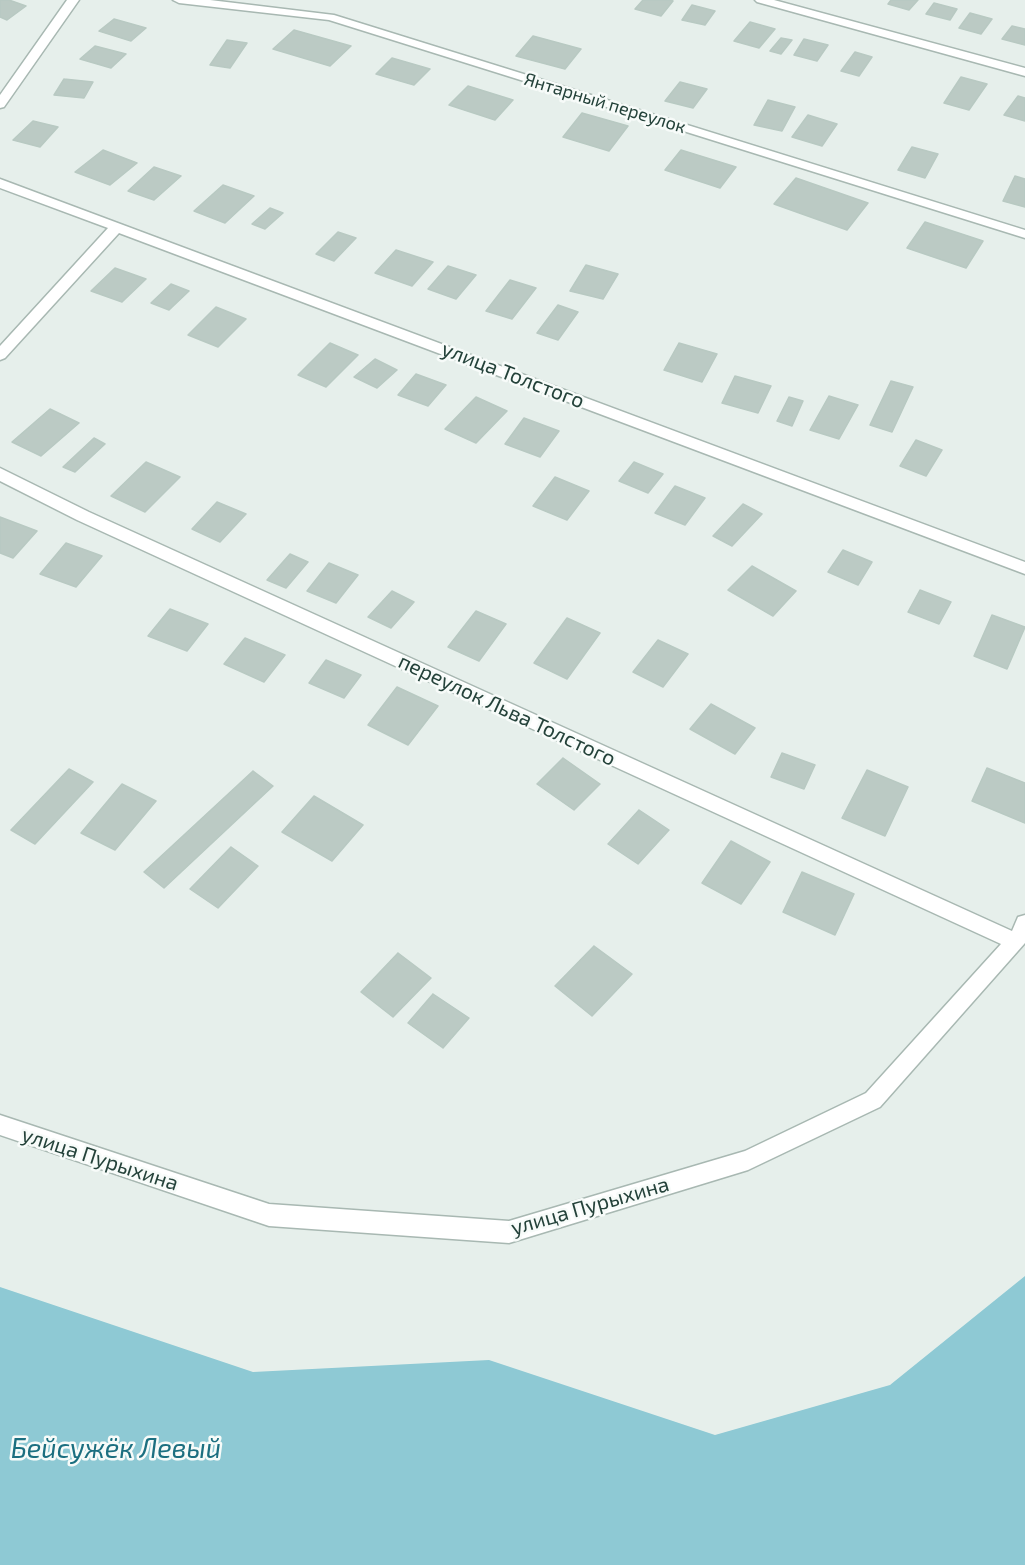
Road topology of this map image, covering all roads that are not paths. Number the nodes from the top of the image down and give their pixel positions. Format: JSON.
{"nodes":[{"id":1,"x":73,"y":0,"type":"edge"},
{"id":2,"x":179,"y":0,"type":"edge"},
{"id":3,"x":761,"y":0,"type":"edge"},
{"id":4,"x":1025,"y":72,"type":"edge"},
{"id":5,"x":0,"y":105,"type":"edge"},
{"id":6,"x":0,"y":183,"type":"edge"},
{"id":7,"x":117,"y":227,"type":"junction"},
{"id":8,"x":1025,"y":234,"type":"edge"},
{"id":9,"x":0,"y":355,"type":"edge"},
{"id":10,"x":0,"y":474,"type":"edge"},
{"id":11,"x":1025,"y":568,"type":"edge"},
{"id":12,"x":1020,"y":932,"type":"edge"},
{"id":13,"x":0,"y":1125,"type":"edge"}],
"edges":[{"from":1,"to":5,"type":"street"},
{"from":2,"to":8,"type":"street","name":"Янтарный переулок"},
{"from":3,"to":4,"type":"street"},
{"from":6,"to":7,"type":"street","name":"улица Толстого"},
{"from":7,"to":9,"type":"street"},
{"from":7,"to":11,"type":"street","name":"улица Толстого"},
{"from":10,"to":12,"type":"street","name":"переулок Льва Толстого"},
{"from":12,"to":13,"type":"street","name":"улица Пурыхина"}]}
